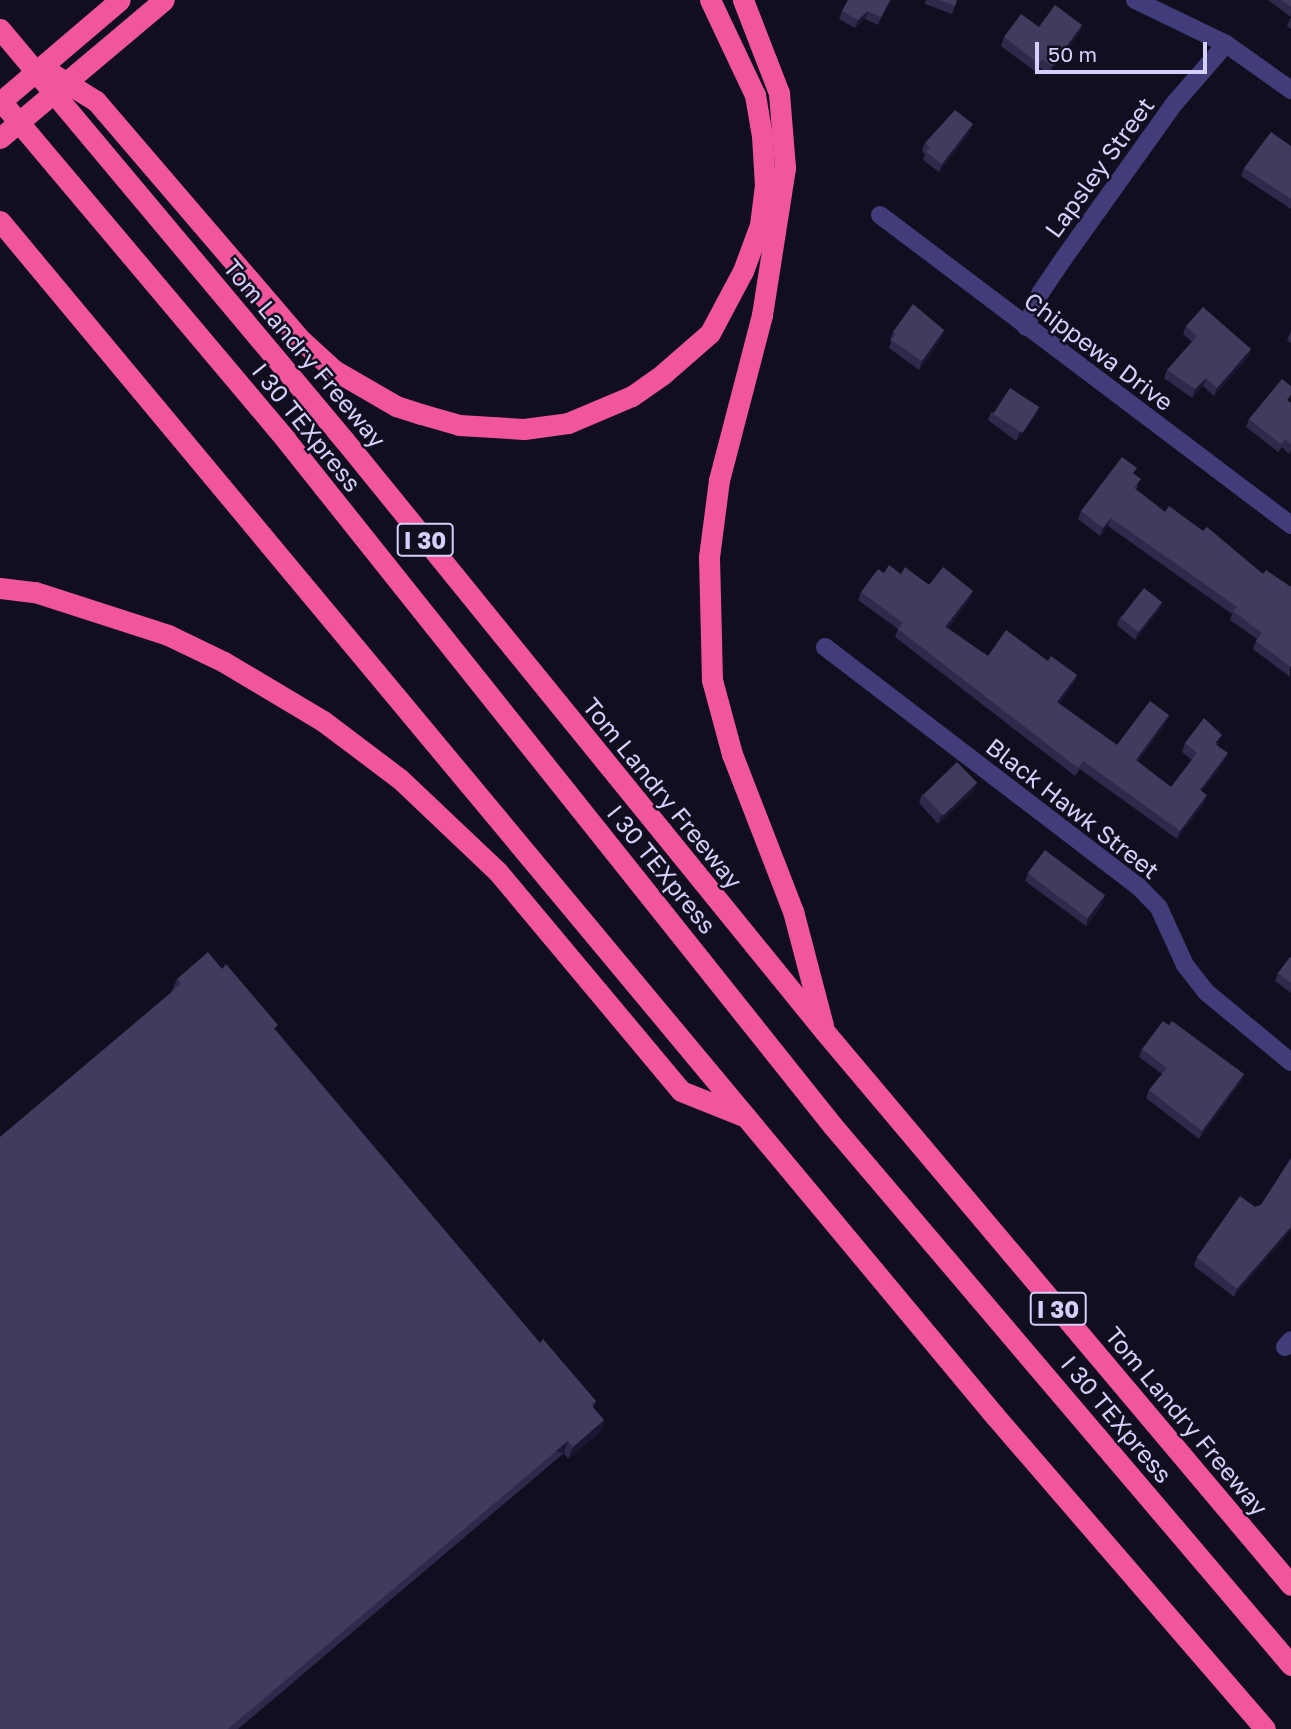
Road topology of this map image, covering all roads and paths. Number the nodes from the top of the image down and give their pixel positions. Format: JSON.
{"nodes":[{"id":1,"x":120,"y":0,"type":"edge"},
{"id":2,"x":164,"y":0,"type":"edge"},
{"id":3,"x":710,"y":0,"type":"edge"},
{"id":4,"x":743,"y":0,"type":"edge"},
{"id":5,"x":1135,"y":0,"type":"edge"},
{"id":6,"x":0,"y":29,"type":"edge"},
{"id":7,"x":1226,"y":44,"type":"junction"},
{"id":8,"x":20,"y":54,"type":"junction"},
{"id":9,"x":1291,"y":90,"type":"edge"},
{"id":10,"x":0,"y":101,"type":"edge"},
{"id":11,"x":0,"y":138,"type":"edge"},
{"id":12,"x":880,"y":215,"type":"dead end"},
{"id":13,"x":0,"y":221,"type":"edge"},
{"id":14,"x":1026,"y":327,"type":"junction"},
{"id":15,"x":1291,"y":525,"type":"edge"},
{"id":16,"x":0,"y":588,"type":"edge"},
{"id":17,"x":825,"y":647,"type":"dead end"},
{"id":18,"x":825,"y":1032,"type":"junction"},
{"id":19,"x":1291,"y":1062,"type":"edge"},
{"id":20,"x":748,"y":1118,"type":"junction"},
{"id":21,"x":1291,"y":1585,"type":"edge"},
{"id":22,"x":1291,"y":1665,"type":"edge"},
{"id":23,"x":1265,"y":1729,"type":"edge"}],
"edges":[{"from":1,"to":10,"type":"highway","bridge":true},
{"from":2,"to":11,"type":"highway","bridge":true},
{"from":3,"to":8,"type":"highway"},
{"from":4,"to":18,"type":"highway"},
{"from":5,"to":7,"type":"street"},
{"from":6,"to":8,"type":"highway","name":"Tom Landry Freeway","number":"I 30"},
{"from":7,"to":9,"type":"street"},
{"from":7,"to":14,"type":"street","name":"Lapsley Street"},
{"from":8,"to":18,"type":"highway","name":"Tom Landry Freeway","number":"I 30"},
{"from":10,"to":22,"type":"highway","name":"I 30 TEXpress"},
{"from":12,"to":14,"type":"street","name":"Chippewa Drive"},
{"from":13,"to":20,"type":"highway"},
{"from":14,"to":15,"type":"street","name":"Chippewa Drive"},
{"from":16,"to":20,"type":"highway"},
{"from":17,"to":19,"type":"street","name":"Black Hawk Street"},
{"from":18,"to":21,"type":"highway","name":"Tom Landry Freeway","number":"I 30"},
{"from":20,"to":23,"type":"highway"}]}
